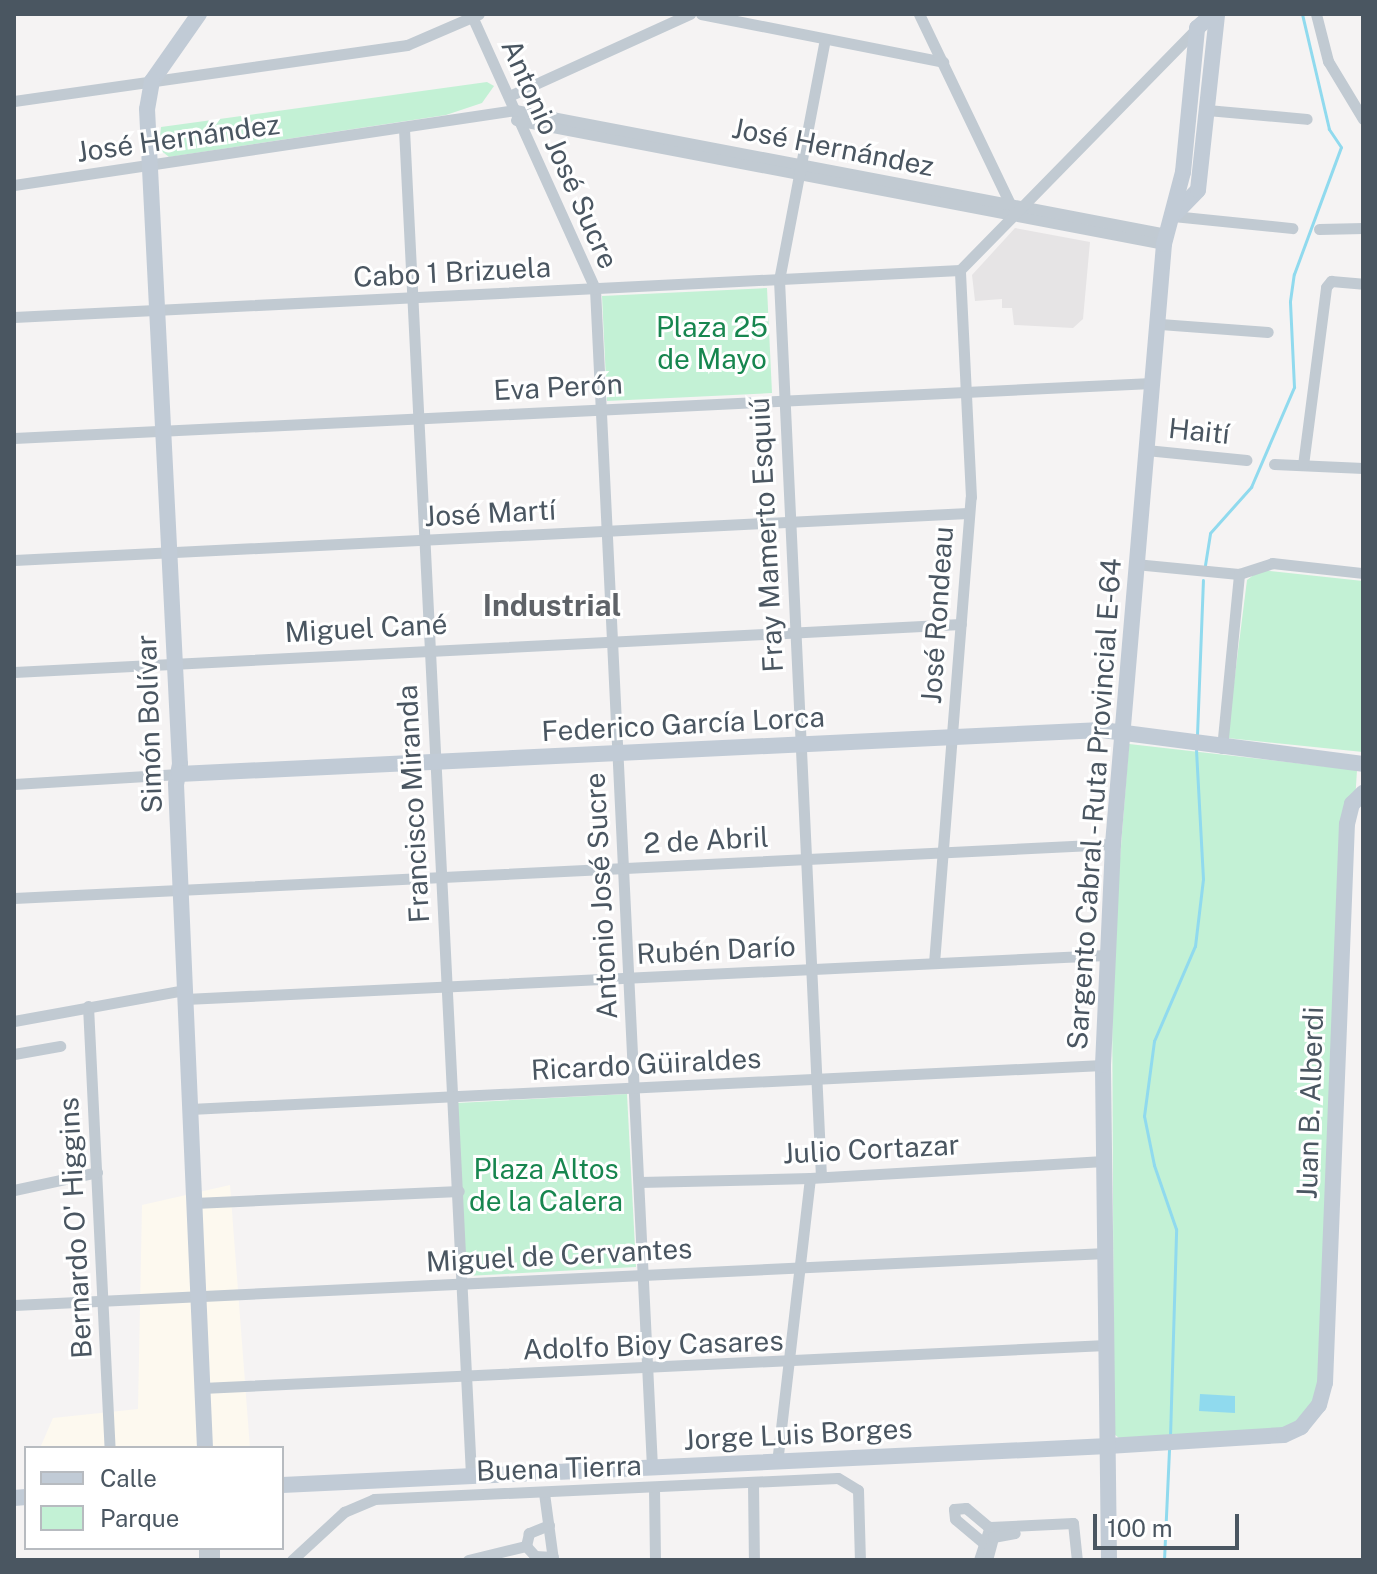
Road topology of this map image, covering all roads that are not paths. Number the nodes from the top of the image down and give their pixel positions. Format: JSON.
{"nodes":[{"id":1,"x":199,"y":14,"type":"edge"},
{"id":2,"x":690,"y":14,"type":"edge"},
{"id":3,"x":701,"y":14,"type":"edge"},
{"id":4,"x":919,"y":14,"type":"edge"},
{"id":5,"x":1215,"y":14,"type":"edge"},
{"id":6,"x":1316,"y":14,"type":"edge"},
{"id":7,"x":474,"y":15,"type":"edge"},
{"id":8,"x":1197,"y":28,"type":"junction"},
{"id":9,"x":825,"y":39,"type":"junction"},
{"id":10,"x":943,"y":62,"type":"junction"},
{"id":11,"x":152,"y":81,"type":"junction"},
{"id":12,"x":509,"y":96,"type":"junction"},
{"id":13,"x":14,"y":101,"type":"edge"},
{"id":14,"x":1207,"y":110,"type":"junction"},
{"id":15,"x":517,"y":115,"type":"junction"},
{"id":16,"x":1307,"y":119,"type":"dead end"},
{"id":17,"x":1363,"y":119,"type":"edge"},
{"id":18,"x":404,"y":129,"type":"junction"},
{"id":19,"x":149,"y":166,"type":"junction"},
{"id":20,"x":799,"y":170,"type":"junction"},
{"id":21,"x":14,"y":185,"type":"edge"},
{"id":22,"x":1016,"y":209,"type":"junction"},
{"id":23,"x":1173,"y":216,"type":"junction"},
{"id":24,"x":1292,"y":228,"type":"dead end"},
{"id":25,"x":1363,"y":228,"type":"edge"},
{"id":26,"x":1319,"y":229,"type":"dead end"},
{"id":27,"x":1165,"y":239,"type":"junction"},
{"id":28,"x":960,"y":270,"type":"junction"},
{"id":29,"x":779,"y":280,"type":"junction"},
{"id":30,"x":1363,"y":284,"type":"edge"},
{"id":31,"x":595,"y":289,"type":"junction"},
{"id":32,"x":412,"y":298,"type":"junction"},
{"id":33,"x":158,"y":310,"type":"junction"},
{"id":34,"x":14,"y":317,"type":"edge"},
{"id":35,"x":1160,"y":324,"type":"junction"},
{"id":36,"x":1268,"y":332,"type":"dead end"},
{"id":37,"x":1152,"y":383,"type":"junction"},
{"id":38,"x":966,"y":390,"type":"junction"},
{"id":39,"x":783,"y":400,"type":"junction"},
{"id":40,"x":600,"y":409,"type":"junction"},
{"id":41,"x":417,"y":418,"type":"junction"},
{"id":42,"x":163,"y":430,"type":"junction"},
{"id":43,"x":14,"y":438,"type":"edge"},
{"id":44,"x":1146,"y":450,"type":"junction"},
{"id":45,"x":1247,"y":460,"type":"dead end"},
{"id":46,"x":1274,"y":464,"type":"dead end"},
{"id":47,"x":1303,"y":465,"type":"junction"},
{"id":48,"x":1363,"y":468,"type":"edge"},
{"id":49,"x":968,"y":513,"type":"junction"},
{"id":50,"x":791,"y":522,"type":"junction"},
{"id":51,"x":607,"y":531,"type":"junction"},
{"id":52,"x":424,"y":540,"type":"junction"},
{"id":53,"x":169,"y":552,"type":"junction"},
{"id":54,"x":14,"y":560,"type":"edge"},
{"id":55,"x":1135,"y":564,"type":"junction"},
{"id":56,"x":1363,"y":573,"type":"edge"},
{"id":57,"x":1239,"y":574,"type":"junction"},
{"id":58,"x":961,"y":624,"type":"junction"},
{"id":59,"x":794,"y":632,"type":"junction"},
{"id":60,"x":611,"y":640,"type":"junction"},
{"id":61,"x":430,"y":650,"type":"junction"},
{"id":62,"x":175,"y":661,"type":"junction"},
{"id":63,"x":14,"y":672,"type":"edge"},
{"id":64,"x":1121,"y":734,"type":"junction"},
{"id":65,"x":953,"y":737,"type":"junction"},
{"id":66,"x":800,"y":745,"type":"junction"},
{"id":67,"x":1222,"y":748,"type":"junction"},
{"id":68,"x":618,"y":753,"type":"junction"},
{"id":69,"x":435,"y":763,"type":"junction"},
{"id":70,"x":1360,"y":767,"type":"edge"},
{"id":71,"x":179,"y":774,"type":"junction"},
{"id":72,"x":14,"y":784,"type":"edge"},
{"id":73,"x":1361,"y":793,"type":"edge"},
{"id":74,"x":1113,"y":844,"type":"junction"},
{"id":75,"x":942,"y":852,"type":"junction"},
{"id":76,"x":805,"y":859,"type":"junction"},
{"id":77,"x":623,"y":868,"type":"junction"},
{"id":78,"x":440,"y":877,"type":"junction"},
{"id":79,"x":181,"y":888,"type":"junction"},
{"id":80,"x":14,"y":898,"type":"edge"},
{"id":81,"x":1106,"y":955,"type":"junction"},
{"id":82,"x":934,"y":963,"type":"junction"},
{"id":83,"x":809,"y":969,"type":"junction"},
{"id":84,"x":628,"y":979,"type":"junction"},
{"id":85,"x":447,"y":987,"type":"junction"},
{"id":86,"x":185,"y":994,"type":"junction"},
{"id":87,"x":88,"y":1006,"type":"junction"},
{"id":88,"x":14,"y":1021,"type":"edge"},
{"id":89,"x":60,"y":1046,"type":"dead end"},
{"id":90,"x":14,"y":1054,"type":"edge"},
{"id":91,"x":1103,"y":1065,"type":"junction"},
{"id":92,"x":817,"y":1081,"type":"junction"},
{"id":93,"x":634,"y":1087,"type":"junction"},
{"id":94,"x":453,"y":1097,"type":"junction"},
{"id":95,"x":190,"y":1109,"type":"junction"},
{"id":96,"x":1104,"y":1161,"type":"junction"},
{"id":97,"x":97,"y":1172,"type":"junction"},
{"id":98,"x":815,"y":1178,"type":"junction"},
{"id":99,"x":639,"y":1182,"type":"junction"},
{"id":100,"x":14,"y":1190,"type":"edge"},
{"id":101,"x":459,"y":1191,"type":"junction"},
{"id":102,"x":194,"y":1203,"type":"junction"},
{"id":103,"x":1106,"y":1253,"type":"junction"},
{"id":104,"x":799,"y":1271,"type":"junction"},
{"id":105,"x":644,"y":1276,"type":"junction"},
{"id":106,"x":463,"y":1283,"type":"junction"},
{"id":107,"x":199,"y":1296,"type":"junction"},
{"id":108,"x":103,"y":1301,"type":"junction"},
{"id":109,"x":14,"y":1305,"type":"edge"},
{"id":110,"x":1106,"y":1345,"type":"junction"},
{"id":111,"x":789,"y":1364,"type":"junction"},
{"id":112,"x":648,"y":1367,"type":"junction"},
{"id":113,"x":468,"y":1377,"type":"junction"},
{"id":114,"x":202,"y":1388,"type":"junction"},
{"id":115,"x":1311,"y":1418,"type":"joint"},
{"id":116,"x":110,"y":1446,"type":"edge"},
{"id":117,"x":205,"y":1446,"type":"edge"},
{"id":118,"x":1108,"y":1446,"type":"junction"},
{"id":119,"x":777,"y":1463,"type":"junction"},
{"id":120,"x":652,"y":1466,"type":"junction"},
{"id":121,"x":471,"y":1476,"type":"junction"},
{"id":122,"x":753,"y":1483,"type":"junction"},
{"id":123,"x":284,"y":1486,"type":"edge"},
{"id":124,"x":654,"y":1488,"type":"junction"},
{"id":125,"x":544,"y":1493,"type":"junction"},
{"id":126,"x":549,"y":1525,"type":"junction"},
{"id":127,"x":993,"y":1531,"type":"junction"},
{"id":128,"x":526,"y":1546,"type":"junction"},
{"id":129,"x":986,"y":1550,"type":"edge"},
{"id":130,"x":553,"y":1559,"type":"edge"},
{"id":131,"x":292,"y":1560,"type":"edge"},
{"id":132,"x":468,"y":1560,"type":"edge"},
{"id":133,"x":655,"y":1560,"type":"edge"},
{"id":134,"x":754,"y":1560,"type":"edge"},
{"id":135,"x":860,"y":1560,"type":"edge"},
{"id":136,"x":979,"y":1560,"type":"edge"},
{"id":137,"x":1077,"y":1560,"type":"edge"},
{"id":138,"x":1109,"y":1560,"type":"edge"}],
"edges":[{"from":1,"to":11,"type":"street"},
{"from":2,"to":12,"type":"street"},
{"from":3,"to":9,"type":"street"},
{"from":4,"to":10,"type":"street"},
{"from":5,"to":8,"type":"street"},
{"from":5,"to":14,"type":"street","name":"Sargento Cabral - Ruta Provincial E-64"},
{"from":6,"to":17,"type":"street"},
{"from":7,"to":11,"type":"street"},
{"from":7,"to":12,"type":"street","name":"Antonio José Sucre"},
{"from":8,"to":22,"type":"street"},
{"from":8,"to":23,"type":"street","name":"Sargento Cabral - Ruta Provincial E-64"},
{"from":9,"to":10,"type":"street"},
{"from":9,"to":20,"type":"street","name":"Fray Mamerto Esquiú"},
{"from":10,"to":22,"type":"street"},
{"from":11,"to":13,"type":"street"},
{"from":11,"to":19,"type":"street","name":"Simón Bolívar"},
{"from":12,"to":15,"type":"street","name":"Antonio José Sucre"},
{"from":14,"to":16,"type":"street"},
{"from":14,"to":23,"type":"street","name":"Sargento Cabral - Ruta Provincial E-64"},
{"from":15,"to":18,"type":"street","name":"José Hernández"},
{"from":15,"to":20,"type":"street","name":"José Hernández"},
{"from":15,"to":31,"type":"street","name":"Antonio José Sucre"},
{"from":18,"to":19,"type":"street","name":"José Hernández"},
{"from":18,"to":32,"type":"street","name":"Francisco Miranda"},
{"from":19,"to":21,"type":"street","name":"José Hernández"},
{"from":19,"to":33,"type":"street","name":"Simón Bolívar"},
{"from":20,"to":22,"type":"street","name":"José Hernández"},
{"from":20,"to":29,"type":"street","name":"Fray Mamerto Esquiú"},
{"from":22,"to":27,"type":"street","name":"José Hernández"},
{"from":22,"to":28,"type":"street"},
{"from":23,"to":24,"type":"street"},
{"from":23,"to":27,"type":"street","name":"Sargento Cabral - Ruta Provincial E-64"},
{"from":25,"to":26,"type":"street"},
{"from":27,"to":35,"type":"street","name":"Sargento Cabral - Ruta Provincial E-64"},
{"from":28,"to":29,"type":"street","name":"Cabo 1 Brizuela"},
{"from":28,"to":38,"type":"street","name":"José Rondeau"},
{"from":29,"to":31,"type":"street","name":"Cabo 1 Brizuela"},
{"from":29,"to":39,"type":"street","name":"Fray Mamerto Esquiú"},
{"from":30,"to":47,"type":"street"},
{"from":31,"to":32,"type":"street","name":"Cabo 1 Brizuela"},
{"from":31,"to":40,"type":"street","name":"Antonio José Sucre"},
{"from":32,"to":33,"type":"street","name":"Cabo 1 Brizuela"},
{"from":32,"to":41,"type":"street","name":"Francisco Miranda"},
{"from":33,"to":34,"type":"street","name":"Cabo 1 Brizuela"},
{"from":33,"to":42,"type":"street","name":"Simón Bolívar"},
{"from":35,"to":36,"type":"street"},
{"from":35,"to":37,"type":"street","name":"Sargento Cabral - Ruta Provincial E-64"},
{"from":37,"to":38,"type":"street","name":"Eva Perón"},
{"from":37,"to":44,"type":"street","name":"Sargento Cabral - Ruta Provincial E-64"},
{"from":38,"to":39,"type":"street","name":"Eva Perón"},
{"from":38,"to":49,"type":"street","name":"José Rondeau"},
{"from":39,"to":40,"type":"street","name":"Eva Perón"},
{"from":39,"to":50,"type":"street","name":"Fray Mamerto Esquiú"},
{"from":40,"to":41,"type":"street","name":"Eva Perón"},
{"from":40,"to":51,"type":"street","name":"Antonio José Sucre"},
{"from":41,"to":42,"type":"street","name":"Eva Perón"},
{"from":41,"to":52,"type":"street","name":"Francisco Miranda"},
{"from":42,"to":43,"type":"street","name":"Eva Perón"},
{"from":42,"to":53,"type":"street","name":"Simón Bolívar"},
{"from":44,"to":45,"type":"street","name":"Haití"},
{"from":44,"to":55,"type":"street","name":"Sargento Cabral - Ruta Provincial E-64"},
{"from":46,"to":47,"type":"street"},
{"from":47,"to":48,"type":"street"},
{"from":49,"to":50,"type":"street","name":"José Martí"},
{"from":49,"to":58,"type":"street","name":"José Rondeau"},
{"from":50,"to":51,"type":"street","name":"José Martí"},
{"from":50,"to":59,"type":"street","name":"Fray Mamerto Esquiú"},
{"from":51,"to":52,"type":"street","name":"José Martí"},
{"from":51,"to":60,"type":"street","name":"Antonio José Sucre"},
{"from":52,"to":53,"type":"street","name":"José Martí"},
{"from":52,"to":61,"type":"street","name":"Francisco Miranda"},
{"from":53,"to":54,"type":"street","name":"José Martí"},
{"from":53,"to":62,"type":"street","name":"Simón Bolívar"},
{"from":55,"to":57,"type":"street"},
{"from":55,"to":64,"type":"street","name":"Sargento Cabral - Ruta Provincial E-64"},
{"from":56,"to":57,"type":"street"},
{"from":57,"to":67,"type":"street"},
{"from":58,"to":59,"type":"street","name":"Miguel Cané"},
{"from":58,"to":65,"type":"street","name":"José Rondeau"},
{"from":59,"to":60,"type":"street","name":"Miguel Cané"},
{"from":59,"to":66,"type":"street","name":"Fray Mamerto Esquiú"},
{"from":60,"to":61,"type":"street","name":"Miguel Cané"},
{"from":60,"to":68,"type":"street","name":"Antonio José Sucre"},
{"from":61,"to":62,"type":"street","name":"Miguel Cané"},
{"from":61,"to":69,"type":"street","name":"Francisco Miranda"},
{"from":62,"to":63,"type":"street","name":"Miguel Cané"},
{"from":62,"to":71,"type":"street","name":"Simón Bolívar"},
{"from":64,"to":65,"type":"street","name":"Federico García Lorca"},
{"from":64,"to":67,"type":"street","name":"Federico García Lorca"},
{"from":64,"to":74,"type":"street","name":"Sargento Cabral - Ruta Provincial E-64"},
{"from":65,"to":66,"type":"street","name":"Federico García Lorca"},
{"from":65,"to":75,"type":"street","name":"José Rondeau"},
{"from":66,"to":68,"type":"street","name":"Federico García Lorca"},
{"from":66,"to":76,"type":"street","name":"Fray Mamerto Esquiú"},
{"from":67,"to":70,"type":"street","name":"Federico García Lorca"},
{"from":68,"to":69,"type":"street","name":"Federico García Lorca"},
{"from":68,"to":77,"type":"street","name":"Antonio José Sucre"},
{"from":69,"to":71,"type":"street","name":"Federico García Lorca"},
{"from":69,"to":78,"type":"street","name":"Francisco Miranda"},
{"from":71,"to":72,"type":"street","name":"Federico García Lorca"},
{"from":71,"to":79,"type":"street","name":"Simón Bolívar"},
{"from":73,"to":115,"type":"street","name":"Juan B. Alberdi"},
{"from":74,"to":75,"type":"street","name":"2 de Abril"},
{"from":74,"to":81,"type":"street","name":"Sargento Cabral - Ruta Provincial E-64"},
{"from":75,"to":76,"type":"street","name":"2 de Abril"},
{"from":75,"to":82,"type":"street","name":"José Rondeau"},
{"from":76,"to":77,"type":"street","name":"2 de Abril"},
{"from":76,"to":83,"type":"street","name":"Fray Mamerto Esquiú"},
{"from":77,"to":78,"type":"street","name":"2 de Abril"},
{"from":77,"to":84,"type":"street","name":"Antonio José Sucre"},
{"from":78,"to":79,"type":"street","name":"2 de Abril"},
{"from":78,"to":85,"type":"street","name":"Francisco Miranda"},
{"from":79,"to":80,"type":"street","name":"2 de Abril"},
{"from":79,"to":86,"type":"street","name":"Simón Bolívar"},
{"from":81,"to":82,"type":"street","name":"Rubén Darío"},
{"from":81,"to":91,"type":"street","name":"Sargento Cabral - Ruta Provincial E-64"},
{"from":82,"to":83,"type":"street","name":"Rubén Darío"},
{"from":83,"to":84,"type":"street","name":"Rubén Darío"},
{"from":83,"to":92,"type":"street","name":"Fray Mamerto Esquiú"},
{"from":84,"to":85,"type":"street","name":"Rubén Darío"},
{"from":84,"to":93,"type":"street","name":"Antonio José Sucre"},
{"from":85,"to":86,"type":"street","name":"Rubén Darío"},
{"from":85,"to":94,"type":"street","name":"Francisco Miranda"},
{"from":86,"to":87,"type":"street","name":"Rubén Darío"},
{"from":86,"to":95,"type":"street","name":"Simón Bolívar"},
{"from":87,"to":88,"type":"street","name":"Rubén Darío"},
{"from":87,"to":97,"type":"street","name":"Bernardo O' Higgins"},
{"from":89,"to":90,"type":"street"},
{"from":91,"to":92,"type":"street","name":"Ricardo Güiraldes"},
{"from":91,"to":96,"type":"street","name":"Sargento Cabral - Ruta Provincial E-64"},
{"from":92,"to":93,"type":"street","name":"Ricardo Güiraldes"},
{"from":92,"to":98,"type":"street","name":"Fray Mamerto Esquiú"},
{"from":93,"to":94,"type":"street","name":"Ricardo Güiraldes"},
{"from":93,"to":99,"type":"street","name":"Antonio José Sucre"},
{"from":94,"to":95,"type":"street","name":"Ricardo Güiraldes"},
{"from":94,"to":101,"type":"street","name":"Francisco Miranda"},
{"from":95,"to":102,"type":"street","name":"Simón Bolívar"},
{"from":96,"to":98,"type":"street","name":"Julio Cortazar"},
{"from":96,"to":103,"type":"street","name":"Sargento Cabral - Ruta Provincial E-64"},
{"from":97,"to":100,"type":"street"},
{"from":97,"to":108,"type":"street","name":"Bernardo O' Higgins"},
{"from":98,"to":99,"type":"street","name":"Julio Cortazar"},
{"from":98,"to":104,"type":"street","name":"Fray Mamerto Esquiú"},
{"from":99,"to":105,"type":"street","name":"Antonio José Sucre"},
{"from":101,"to":102,"type":"street"},
{"from":101,"to":106,"type":"street","name":"Francisco Miranda"},
{"from":102,"to":107,"type":"street","name":"Simón Bolívar"},
{"from":103,"to":104,"type":"street","name":"Miguel de Cervantes"},
{"from":103,"to":110,"type":"street","name":"Sargento Cabral - Ruta Provincial E-64"},
{"from":104,"to":105,"type":"street","name":"Miguel de Cervantes"},
{"from":104,"to":111,"type":"street","name":"Fray Mamerto Esquiú"},
{"from":105,"to":106,"type":"street","name":"Miguel de Cervantes"},
{"from":105,"to":112,"type":"street","name":"Antonio José Sucre"},
{"from":106,"to":107,"type":"street","name":"Miguel de Cervantes"},
{"from":106,"to":113,"type":"street","name":"Francisco Miranda"},
{"from":107,"to":108,"type":"street","name":"Miguel de Cervantes"},
{"from":107,"to":114,"type":"street","name":"Simón Bolívar"},
{"from":108,"to":109,"type":"street","name":"Miguel de Cervantes"},
{"from":108,"to":116,"type":"street","name":"Bernardo O' Higgins"},
{"from":110,"to":111,"type":"street","name":"Adolfo Bioy Casares"},
{"from":110,"to":118,"type":"street","name":"Sargento Cabral - Ruta Provincial E-64"},
{"from":111,"to":112,"type":"street","name":"Adolfo Bioy Casares"},
{"from":111,"to":119,"type":"street","name":"Fray Mamerto Esquiú"},
{"from":112,"to":113,"type":"street","name":"Adolfo Bioy Casares"},
{"from":112,"to":120,"type":"street","name":"Antonio José Sucre"},
{"from":113,"to":114,"type":"street","name":"Adolfo Bioy Casares"},
{"from":113,"to":121,"type":"street","name":"Francisco Miranda"},
{"from":114,"to":117,"type":"street","name":"Simón Bolívar"},
{"from":115,"to":118,"type":"street","name":"Jorge Luis Borges"},
{"from":118,"to":119,"type":"street","name":"Jorge Luis Borges"},
{"from":118,"to":138,"type":"street","name":"Sargento Cabral - Ruta Provincial E-64"},
{"from":119,"to":120,"type":"street","name":"Jorge Luis Borges"},
{"from":120,"to":121,"type":"street","name":"Jorge Luis Borges"},
{"from":121,"to":123,"type":"street","name":"Jorge Luis Borges"},
{"from":122,"to":124,"type":"street","name":"Buena Tierra"},
{"from":122,"to":134,"type":"street"},
{"from":122,"to":135,"type":"street","name":"Buena Tierra"},
{"from":124,"to":125,"type":"street","name":"Buena Tierra"},
{"from":124,"to":133,"type":"street"},
{"from":125,"to":126,"type":"street"},
{"from":125,"to":131,"type":"street","name":"Buena Tierra"},
{"from":126,"to":128,"type":"street"},
{"from":126,"to":130,"type":"street"},
{"from":127,"to":129,"type":"street"},
{"from":127,"to":129,"type":"street"},
{"from":127,"to":137,"type":"street"},
{"from":128,"to":130,"type":"street"},
{"from":128,"to":132,"type":"street"},
{"from":129,"to":136,"type":"street"}]}
